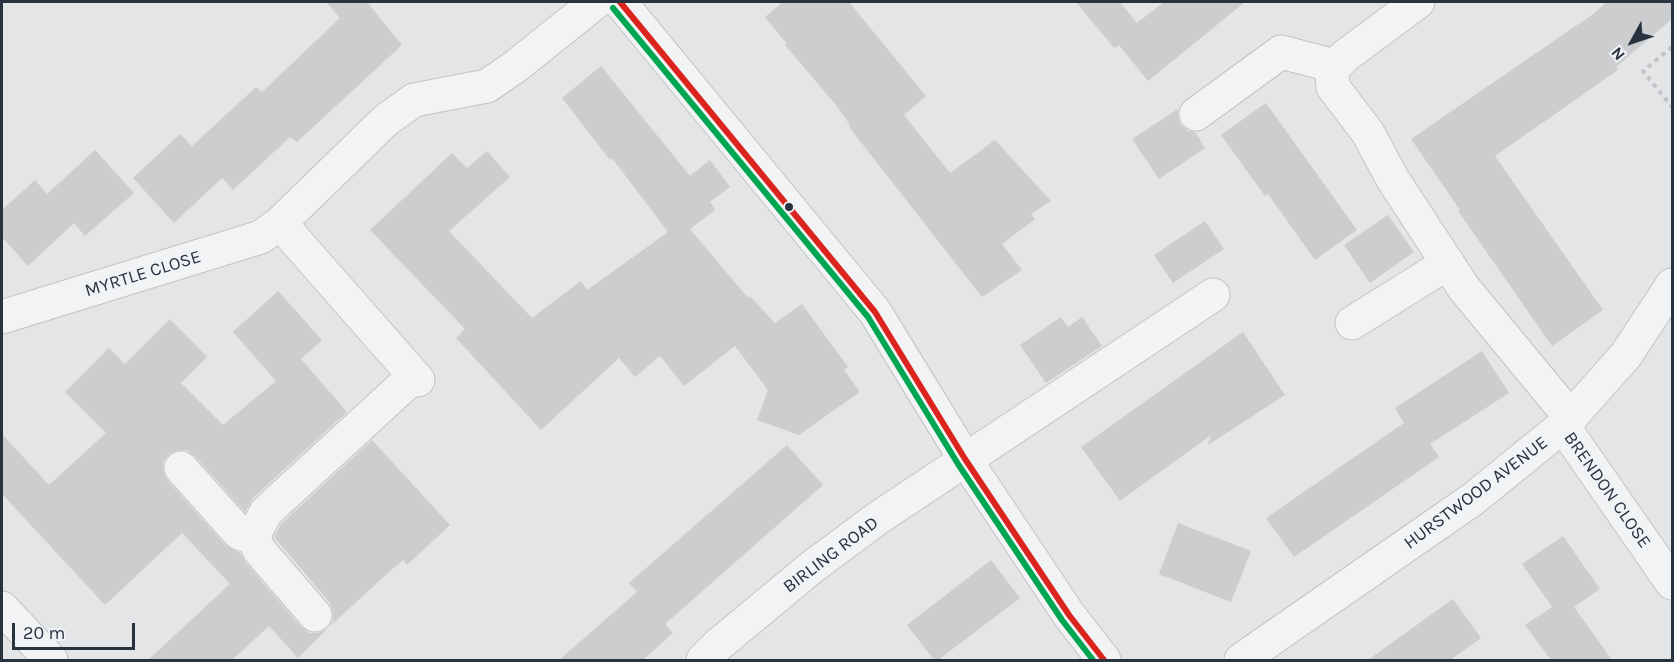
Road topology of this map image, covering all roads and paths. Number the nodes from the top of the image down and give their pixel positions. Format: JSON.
{"nodes":[{"id":1,"x":596,"y":2,"type":"edge"},
{"id":2,"x":620,"y":2,"type":"edge"},
{"id":3,"x":1418,"y":2,"type":"edge"},
{"id":4,"x":1672,"y":47,"type":"edge"},
{"id":5,"x":1335,"y":66,"type":"junction"},
{"id":6,"x":1672,"y":107,"type":"edge"},
{"id":7,"x":1196,"y":114,"type":"dead end"},
{"id":8,"x":280,"y":224,"type":"junction"},
{"id":9,"x":1448,"y":263,"type":"junction"},
{"id":10,"x":1672,"y":285,"type":"edge"},
{"id":11,"x":1213,"y":295,"type":"dead end"},
{"id":12,"x":2,"y":317,"type":"edge"},
{"id":13,"x":1352,"y":323,"type":"dead end"},
{"id":14,"x":1567,"y":422,"type":"junction"},
{"id":15,"x":965,"y":459,"type":"junction"},
{"id":16,"x":181,"y":468,"type":"dead end"},
{"id":17,"x":254,"y":538,"type":"junction"},
{"id":18,"x":1672,"y":583,"type":"edge"},
{"id":19,"x":2,"y":608,"type":"edge"},
{"id":20,"x":315,"y":615,"type":"dead end"},
{"id":21,"x":51,"y":660,"type":"edge"},
{"id":22,"x":703,"y":660,"type":"edge"},
{"id":23,"x":1104,"y":660,"type":"edge"},
{"id":24,"x":1241,"y":660,"type":"edge"}],
"edges":[{"from":1,"to":8,"type":"street","name":"MYRTLE CLOSE"},
{"from":2,"to":15,"type":"street"},
{"from":3,"to":5,"type":"street"},
{"from":4,"to":6,"type":"path"},
{"from":5,"to":7,"type":"street"},
{"from":5,"to":9,"type":"street","name":"BRENDON CLOSE"},
{"from":8,"to":12,"type":"street","name":"MYRTLE CLOSE"},
{"from":8,"to":17,"type":"street"},
{"from":9,"to":13,"type":"street"},
{"from":9,"to":14,"type":"street","name":"BRENDON CLOSE"},
{"from":10,"to":14,"type":"street","name":"HURSTWOOD AVENUE"},
{"from":11,"to":15,"type":"street","name":"BIRLING ROAD"},
{"from":14,"to":18,"type":"street","name":"BRENDON CLOSE"},
{"from":14,"to":24,"type":"street","name":"HURSTWOOD AVENUE"},
{"from":15,"to":22,"type":"street","name":"BIRLING ROAD"},
{"from":15,"to":23,"type":"street"},
{"from":16,"to":17,"type":"street"},
{"from":17,"to":20,"type":"street"},
{"from":19,"to":21,"type":"street"}]}
